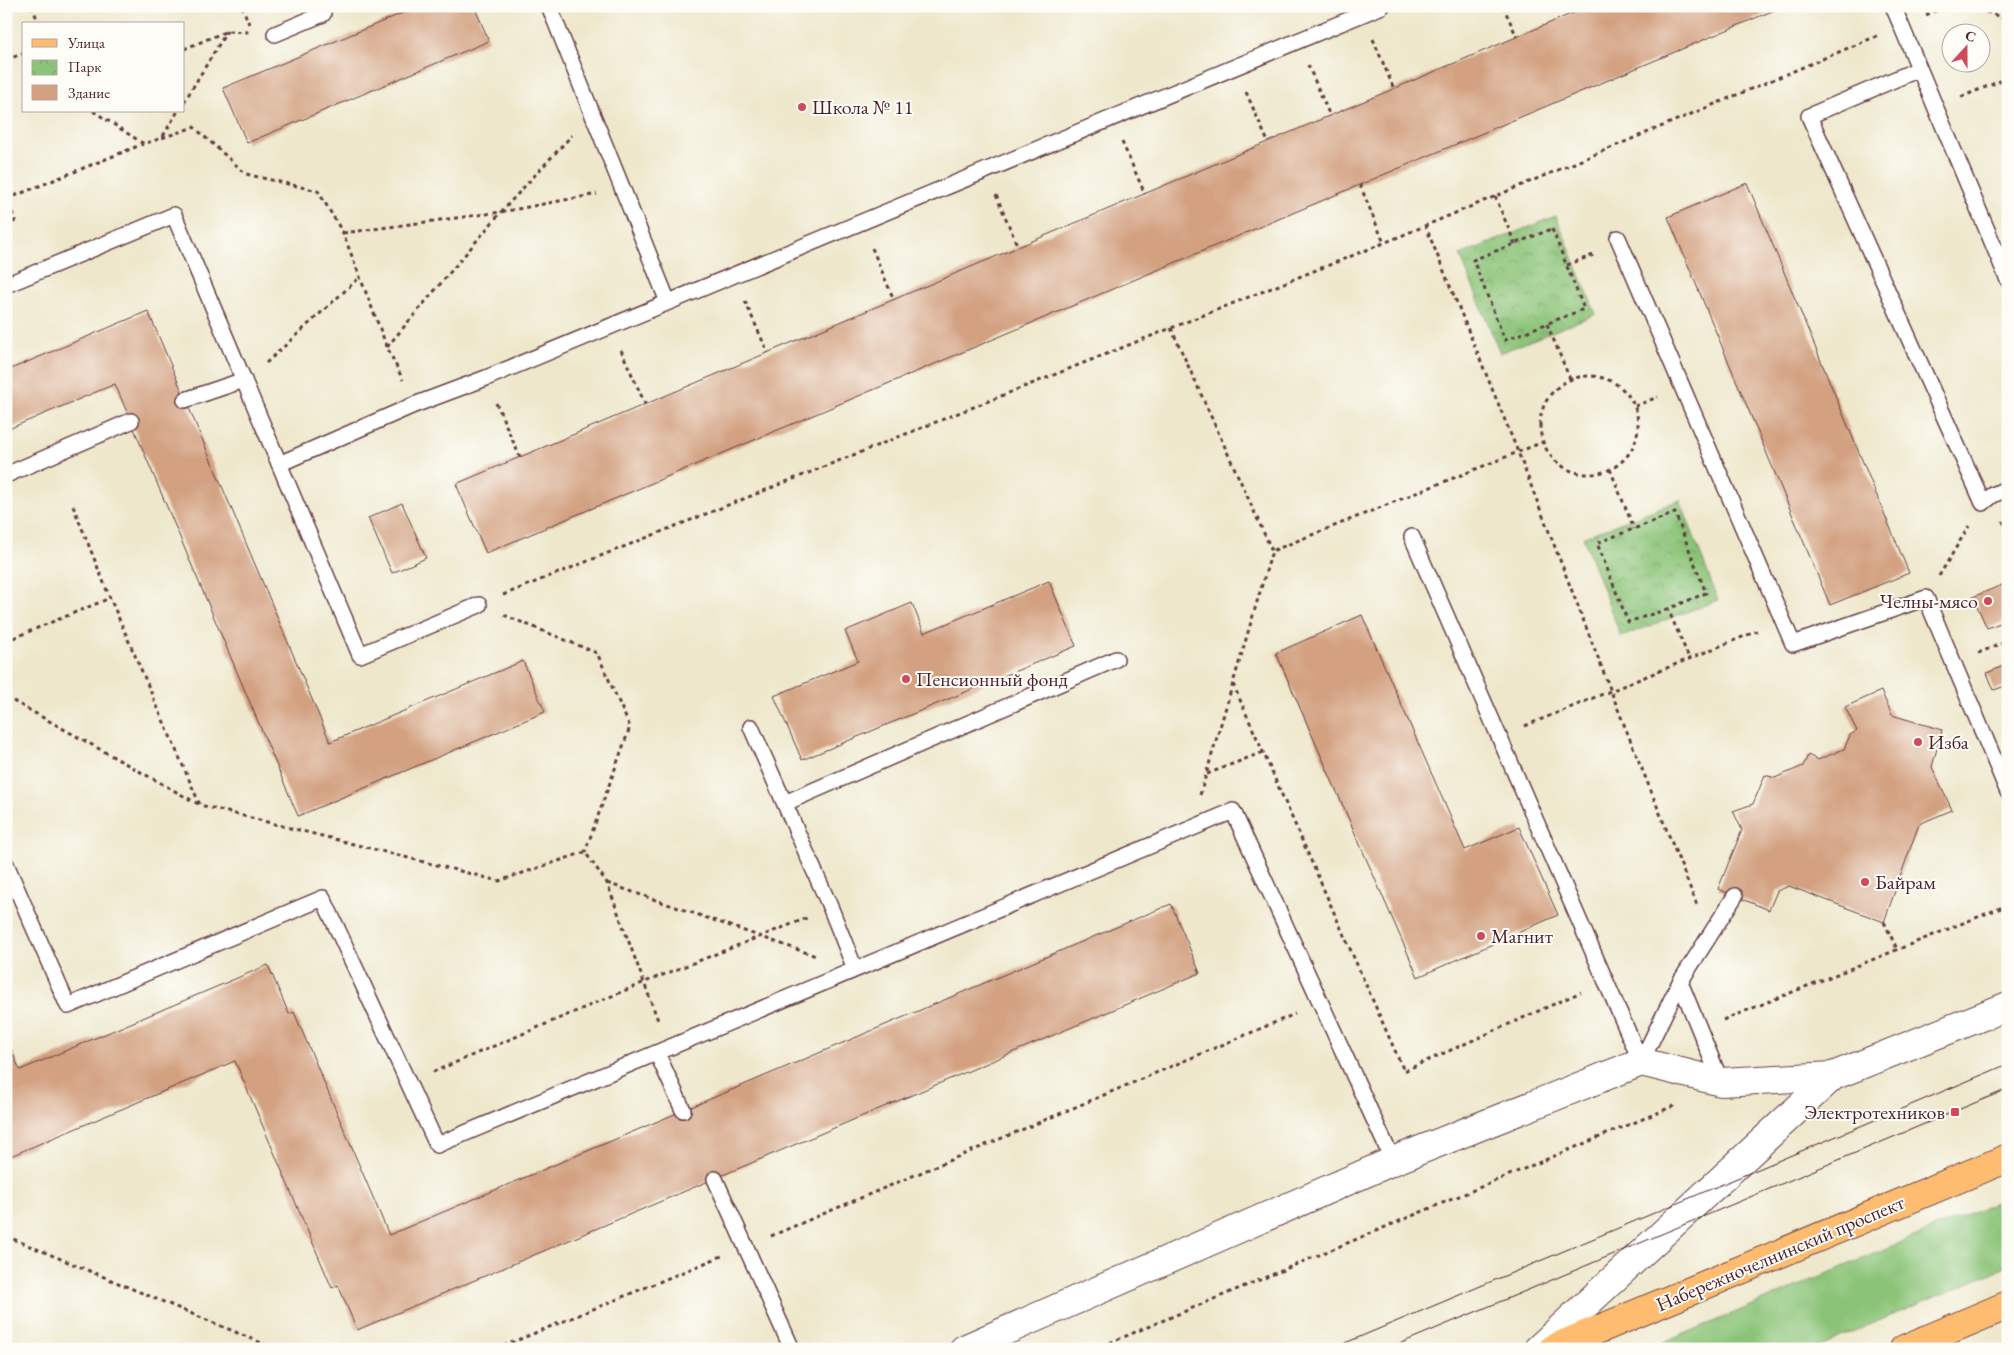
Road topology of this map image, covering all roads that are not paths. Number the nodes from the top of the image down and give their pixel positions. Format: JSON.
{"nodes":[{"id":1,"x":320,"y":6,"type":"edge"},
{"id":2,"x":549,"y":6,"type":"edge"},
{"id":3,"x":1382,"y":6,"type":"edge"},
{"id":4,"x":1893,"y":6,"type":"edge"},
{"id":5,"x":275,"y":34,"type":"dead end"},
{"id":6,"x":1919,"y":70,"type":"junction"},
{"id":7,"x":1618,"y":238,"type":"dead end"},
{"id":8,"x":2008,"y":280,"type":"edge"},
{"id":9,"x":6,"y":285,"type":"edge"},
{"id":10,"x":668,"y":302,"type":"junction"},
{"id":11,"x":244,"y":380,"type":"junction"},
{"id":12,"x":185,"y":400,"type":"dead end"},
{"id":13,"x":131,"y":421,"type":"dead end"},
{"id":14,"x":279,"y":464,"type":"junction"},
{"id":15,"x":6,"y":475,"type":"edge"},
{"id":16,"x":2008,"y":488,"type":"edge"},
{"id":17,"x":1412,"y":537,"type":"dead end"},
{"id":18,"x":479,"y":605,"type":"road end"},
{"id":19,"x":1116,"y":659,"type":"dead end"},
{"id":20,"x":751,"y":727,"type":"dead end"},
{"id":21,"x":2008,"y":792,"type":"edge"},
{"id":22,"x":785,"y":803,"type":"junction"},
{"id":23,"x":6,"y":864,"type":"edge"},
{"id":24,"x":1735,"y":896,"type":"dead end"},
{"id":25,"x":855,"y":969,"type":"junction"},
{"id":26,"x":1680,"y":982,"type":"junction"},
{"id":27,"x":2008,"y":1006,"type":"edge"},
{"id":28,"x":662,"y":1050,"type":"junction"},
{"id":29,"x":1641,"y":1062,"type":"junction"},
{"id":30,"x":1833,"y":1076,"type":"junction"},
{"id":31,"x":1721,"y":1082,"type":"junction"},
{"id":32,"x":683,"y":1110,"type":"dead end"},
{"id":33,"x":2008,"y":1158,"type":"edge"},
{"id":34,"x":1393,"y":1161,"type":"junction"},
{"id":35,"x":714,"y":1179,"type":"dead end"},
{"id":36,"x":2008,"y":1304,"type":"edge"},
{"id":37,"x":792,"y":1349,"type":"edge"},
{"id":38,"x":964,"y":1349,"type":"edge"},
{"id":39,"x":1538,"y":1349,"type":"edge"},
{"id":40,"x":1552,"y":1349,"type":"edge"},
{"id":41,"x":1904,"y":1349,"type":"edge"}],
"edges":[{"from":1,"to":5,"type":"lane"},
{"from":2,"to":10,"type":"lane"},
{"from":3,"to":10,"type":"lane"},
{"from":4,"to":6,"type":"lane"},
{"from":6,"to":8,"type":"lane"},
{"from":6,"to":16,"type":"lane"},
{"from":7,"to":21,"type":"lane"},
{"from":9,"to":11,"type":"lane"},
{"from":10,"to":14,"type":"lane"},
{"from":11,"to":12,"type":"lane"},
{"from":11,"to":14,"type":"lane"},
{"from":13,"to":15,"type":"lane"},
{"from":14,"to":18,"type":"lane"},
{"from":17,"to":29,"type":"lane"},
{"from":19,"to":22,"type":"lane"},
{"from":20,"to":22,"type":"lane"},
{"from":22,"to":25,"type":"lane"},
{"from":23,"to":28,"type":"lane"},
{"from":24,"to":26,"type":"lane"},
{"from":25,"to":28,"type":"lane"},
{"from":25,"to":34,"type":"lane"},
{"from":26,"to":29,"type":"lane"},
{"from":26,"to":31,"type":"lane"},
{"from":27,"to":30,"type":"street"},
{"from":28,"to":32,"type":"lane"},
{"from":29,"to":31,"type":"street"},
{"from":29,"to":34,"type":"street"},
{"from":30,"to":31,"type":"street"},
{"from":30,"to":39,"type":"street"},
{"from":33,"to":40,"type":"main road","name":"Набережночелнинский проспект"},
{"from":34,"to":38,"type":"street"},
{"from":35,"to":37,"type":"lane"},
{"from":36,"to":41,"type":"main road"}]}
